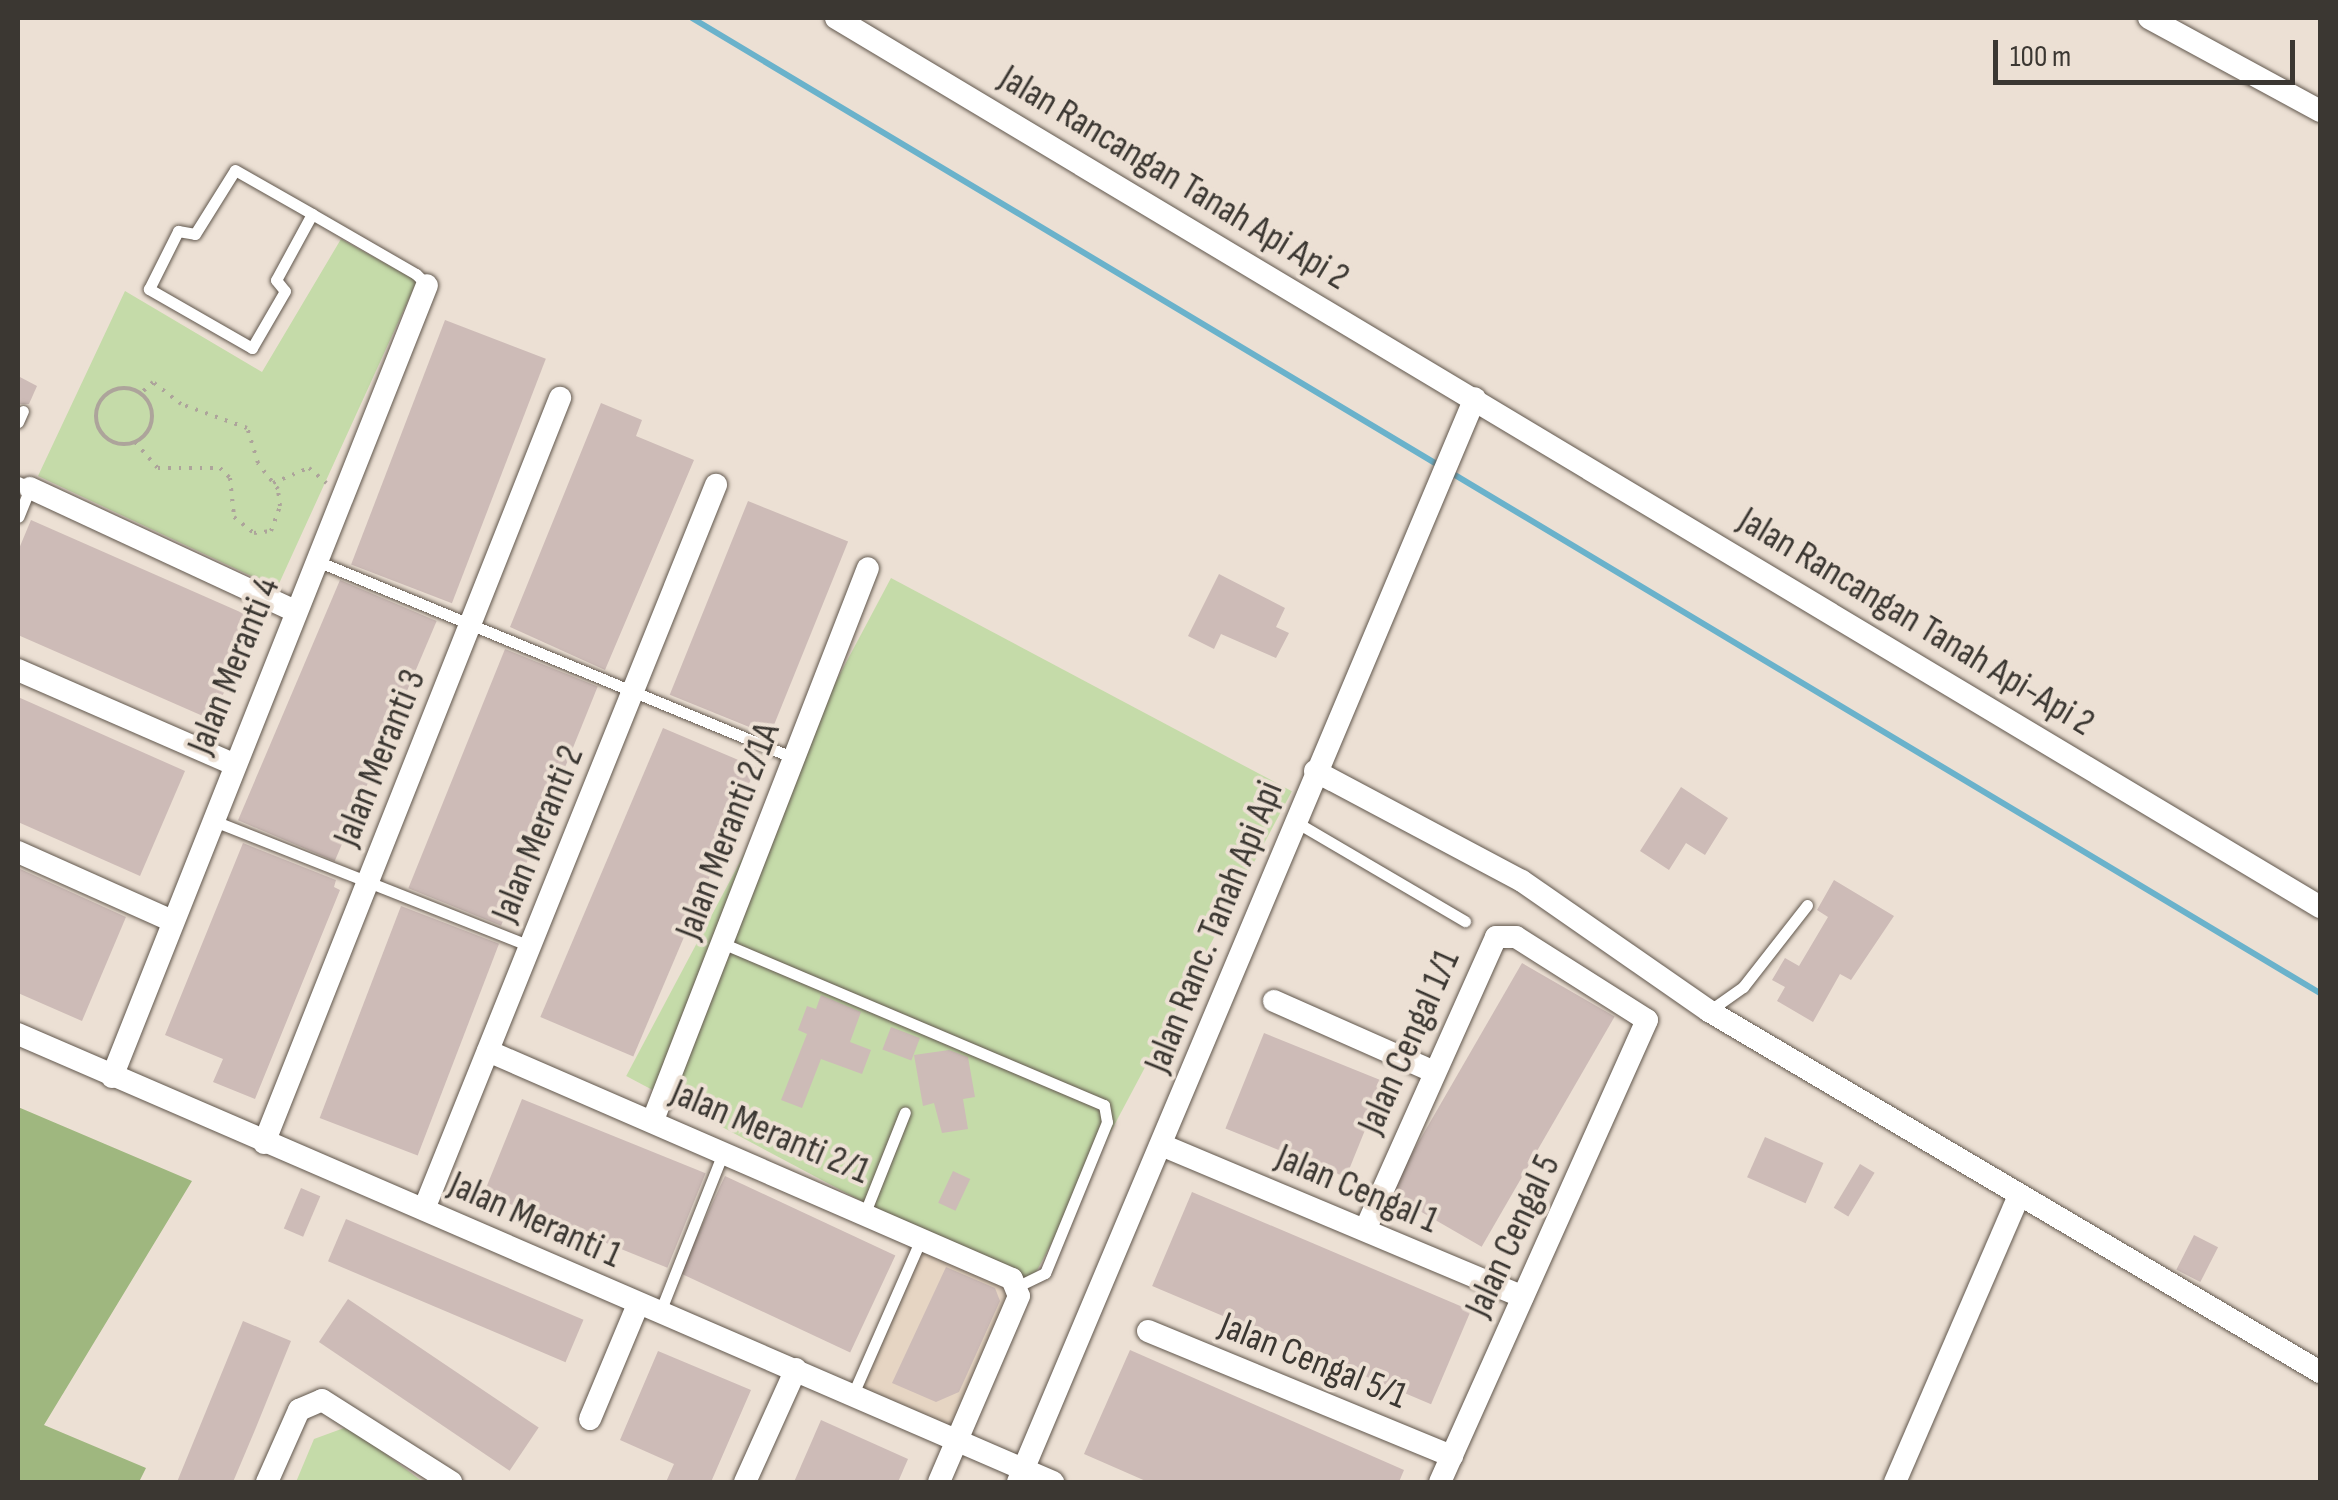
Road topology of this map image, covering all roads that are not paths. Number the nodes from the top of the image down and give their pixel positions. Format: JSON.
{"nodes":[{"id":1,"x":836,"y":18,"type":"edge"},
{"id":2,"x":2149,"y":18,"type":"edge"},
{"id":3,"x":2320,"y":112,"type":"edge"},
{"id":4,"x":312,"y":214,"type":"junction"},
{"id":5,"x":427,"y":285,"type":"joint"},
{"id":6,"x":560,"y":398,"type":"dead end"},
{"id":7,"x":1475,"y":398,"type":"junction"},
{"id":8,"x":24,"y":485,"type":"edge"},
{"id":9,"x":716,"y":485,"type":"dead end"},
{"id":10,"x":18,"y":518,"type":"edge"},
{"id":11,"x":314,"y":560,"type":"junction"},
{"id":12,"x":868,"y":568,"type":"dead end"},
{"id":13,"x":293,"y":610,"type":"junction"},
{"id":14,"x":470,"y":624,"type":"junction"},
{"id":15,"x":18,"y":670,"type":"edge"},
{"id":16,"x":633,"y":692,"type":"junction"},
{"id":17,"x":794,"y":758,"type":"junction"},
{"id":18,"x":233,"y":764,"type":"junction"},
{"id":19,"x":1315,"y":771,"type":"junction"},
{"id":20,"x":210,"y":820,"type":"junction"},
{"id":21,"x":1294,"y":822,"type":"junction"},
{"id":22,"x":18,"y":852,"type":"edge"},
{"id":23,"x":368,"y":882,"type":"junction"},
{"id":24,"x":1806,"y":905,"type":"dead end"},
{"id":25,"x":2320,"y":907,"type":"edge"},
{"id":26,"x":172,"y":921,"type":"junction"},
{"id":27,"x":1465,"y":921,"type":"dead end"},
{"id":28,"x":722,"y":943,"type":"junction"},
{"id":29,"x":530,"y":946,"type":"junction"},
{"id":30,"x":1274,"y":1001,"type":"dead end"},
{"id":31,"x":1709,"y":1011,"type":"junction"},
{"id":32,"x":1647,"y":1020,"type":"joint"},
{"id":33,"x":18,"y":1034,"type":"edge"},
{"id":34,"x":488,"y":1050,"type":"junction"},
{"id":35,"x":1432,"y":1071,"type":"junction"},
{"id":36,"x":112,"y":1077,"type":"junction"},
{"id":37,"x":905,"y":1112,"type":"dead end"},
{"id":38,"x":653,"y":1120,"type":"junction"},
{"id":39,"x":264,"y":1143,"type":"junction"},
{"id":40,"x":1164,"y":1146,"type":"junction"},
{"id":41,"x":724,"y":1152,"type":"junction"},
{"id":42,"x":2018,"y":1198,"type":"junction"},
{"id":43,"x":424,"y":1210,"type":"junction"},
{"id":44,"x":866,"y":1210,"type":"junction"},
{"id":45,"x":1365,"y":1230,"type":"junction"},
{"id":46,"x":921,"y":1239,"type":"junction"},
{"id":47,"x":1018,"y":1286,"type":"junction"},
{"id":48,"x":1523,"y":1297,"type":"junction"},
{"id":49,"x":649,"y":1308,"type":"junction"},
{"id":50,"x":1148,"y":1331,"type":"dead end"},
{"id":51,"x":796,"y":1369,"type":"junction"},
{"id":52,"x":2320,"y":1372,"type":"edge"},
{"id":53,"x":853,"y":1394,"type":"junction"},
{"id":54,"x":590,"y":1419,"type":"dead end"},
{"id":55,"x":958,"y":1440,"type":"junction"},
{"id":56,"x":1452,"y":1456,"type":"junction"},
{"id":57,"x":1021,"y":1476,"type":"edge"},
{"id":58,"x":267,"y":1482,"type":"edge"},
{"id":59,"x":452,"y":1482,"type":"edge"},
{"id":60,"x":745,"y":1482,"type":"edge"},
{"id":61,"x":938,"y":1482,"type":"edge"},
{"id":62,"x":1054,"y":1482,"type":"edge"},
{"id":63,"x":1440,"y":1482,"type":"edge"},
{"id":64,"x":1896,"y":1482,"type":"edge"}],
"edges":[{"from":1,"to":7,"type":"street","name":"Jalan Rancangan Tanah Api Api 2"},
{"from":2,"to":3,"type":"street"},
{"from":4,"to":4,"type":"lane"},
{"from":4,"to":5,"type":"lane"},
{"from":5,"to":11,"type":"street","name":"Jalan Meranti 4"},
{"from":6,"to":14,"type":"street","name":"Jalan Meranti 3"},
{"from":7,"to":19,"type":"street","name":"Jalan Ranc. Tanah Api Api"},
{"from":7,"to":25,"type":"street","name":"Jalan Rancangan Tanah Api-Api 2"},
{"from":8,"to":10,"type":"lane"},
{"from":8,"to":13,"type":"street"},
{"from":9,"to":16,"type":"street","name":"Jalan Meranti 2"},
{"from":11,"to":13,"type":"street","name":"Jalan Meranti 4"},
{"from":11,"to":14,"type":"lane"},
{"from":12,"to":17,"type":"street","name":"Jalan Meranti 2/1A"},
{"from":13,"to":18,"type":"street","name":"Jalan Meranti 4"},
{"from":14,"to":16,"type":"lane"},
{"from":14,"to":23,"type":"street","name":"Jalan Meranti 3"},
{"from":15,"to":18,"type":"street"},
{"from":16,"to":17,"type":"lane"},
{"from":16,"to":29,"type":"street","name":"Jalan Meranti 2"},
{"from":17,"to":28,"type":"street","name":"Jalan Meranti 2/1A"},
{"from":18,"to":20,"type":"street","name":"Jalan Meranti 4"},
{"from":19,"to":21,"type":"street","name":"Jalan Ranc. Tanah Api Api"},
{"from":19,"to":31,"type":"street"},
{"from":20,"to":23,"type":"lane"},
{"from":20,"to":26,"type":"street","name":"Jalan Meranti 4"},
{"from":21,"to":27,"type":"lane"},
{"from":21,"to":40,"type":"street","name":"Jalan Ranc. Tanah Api Api"},
{"from":22,"to":26,"type":"street"},
{"from":23,"to":29,"type":"lane"},
{"from":23,"to":39,"type":"street","name":"Jalan Meranti 3"},
{"from":24,"to":31,"type":"lane"},
{"from":26,"to":36,"type":"street","name":"Jalan Meranti 4"},
{"from":28,"to":38,"type":"street","name":"Jalan Meranti 2/1A"},
{"from":28,"to":47,"type":"lane"},
{"from":29,"to":34,"type":"street","name":"Jalan Meranti 2"},
{"from":30,"to":35,"type":"street"},
{"from":31,"to":42,"type":"street"},
{"from":32,"to":35,"type":"street","name":"Jalan Cengal 1/1"},
{"from":32,"to":48,"type":"street","name":"Jalan Cengal 5"},
{"from":33,"to":36,"type":"street","name":"Jalan Meranti 1"},
{"from":34,"to":38,"type":"street","name":"Jalan Meranti 2/1"},
{"from":34,"to":43,"type":"street","name":"Jalan Meranti 2"},
{"from":35,"to":45,"type":"street","name":"Jalan Cengal 1/1"},
{"from":36,"to":39,"type":"street","name":"Jalan Meranti 1"},
{"from":37,"to":44,"type":"lane"},
{"from":38,"to":41,"type":"street","name":"Jalan Meranti 2/1"},
{"from":39,"to":43,"type":"street","name":"Jalan Meranti 1"},
{"from":40,"to":45,"type":"street","name":"Jalan Cengal 1"},
{"from":40,"to":57,"type":"street","name":"Jalan Ranc. Tanah Api Api"},
{"from":41,"to":44,"type":"street","name":"Jalan Meranti 2/1"},
{"from":41,"to":49,"type":"lane"},
{"from":42,"to":52,"type":"street"},
{"from":42,"to":64,"type":"street"},
{"from":43,"to":49,"type":"street","name":"Jalan Meranti 1"},
{"from":44,"to":46,"type":"street","name":"Jalan Meranti 2/1"},
{"from":45,"to":48,"type":"street","name":"Jalan Cengal 1"},
{"from":46,"to":47,"type":"street","name":"Jalan Meranti 2/1"},
{"from":46,"to":53,"type":"lane"},
{"from":47,"to":55,"type":"street"},
{"from":48,"to":56,"type":"street","name":"Jalan Cengal 5"},
{"from":49,"to":51,"type":"street","name":"Jalan Meranti 1"},
{"from":49,"to":54,"type":"street"},
{"from":50,"to":56,"type":"street","name":"Jalan Cengal 5/1"},
{"from":51,"to":53,"type":"street","name":"Jalan Meranti 1"},
{"from":51,"to":60,"type":"street"},
{"from":53,"to":55,"type":"street","name":"Jalan Meranti 1"},
{"from":55,"to":57,"type":"street","name":"Jalan Meranti 1"},
{"from":55,"to":61,"type":"street"},
{"from":56,"to":63,"type":"street","name":"Jalan Cengal 5"},
{"from":57,"to":62,"type":"street","name":"Jalan Meranti 1"},
{"from":58,"to":59,"type":"street"}]}
